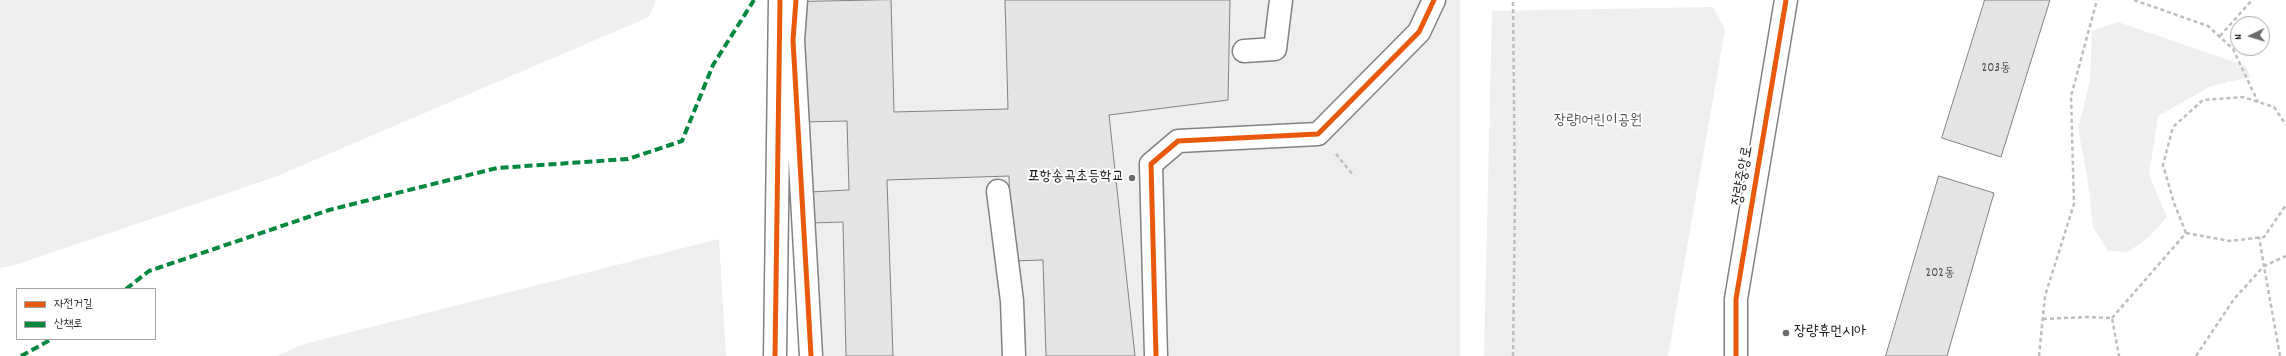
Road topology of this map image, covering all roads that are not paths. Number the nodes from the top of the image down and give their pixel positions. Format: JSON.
{"nodes":[{"id":1,"x":780,"y":0,"type":"edge"},
{"id":2,"x":796,"y":0,"type":"edge"},
{"id":3,"x":1281,"y":0,"type":"edge"},
{"id":4,"x":1434,"y":0,"type":"edge"},
{"id":5,"x":1786,"y":0,"type":"edge"},
{"id":6,"x":1244,"y":51,"type":"dead end"},
{"id":7,"x":998,"y":191,"type":"dead end"},
{"id":8,"x":775,"y":356,"type":"edge"},
{"id":9,"x":811,"y":356,"type":"edge"},
{"id":10,"x":1014,"y":356,"type":"edge"},
{"id":11,"x":1156,"y":356,"type":"edge"},
{"id":12,"x":1736,"y":356,"type":"edge"}],
"edges":[{"from":1,"to":8,"type":"street"},
{"from":2,"to":9,"type":"street"},
{"from":3,"to":6,"type":"street"},
{"from":4,"to":11,"type":"street"},
{"from":5,"to":12,"type":"street","name":"장량중앙로"},
{"from":7,"to":10,"type":"street"}]}
